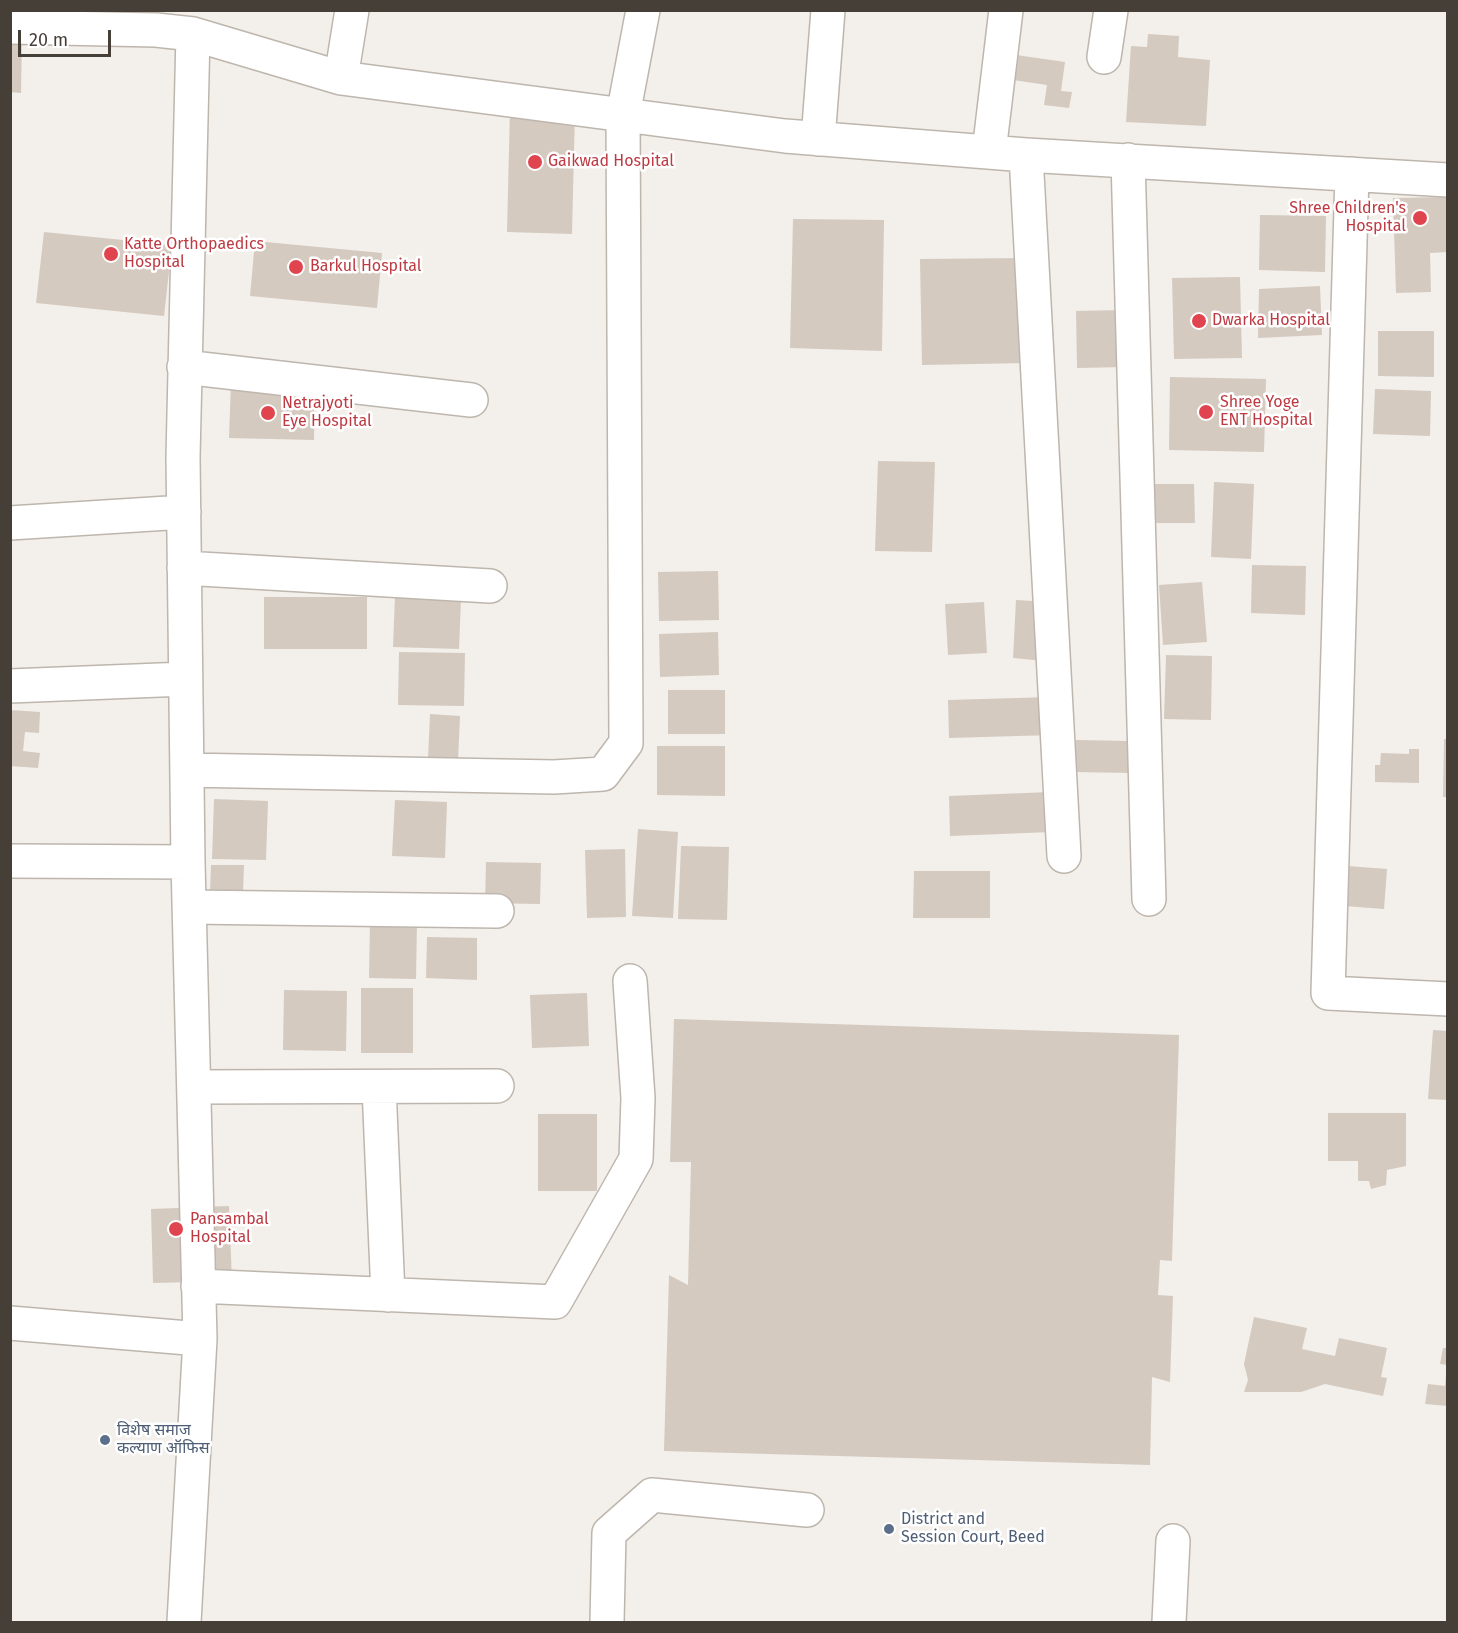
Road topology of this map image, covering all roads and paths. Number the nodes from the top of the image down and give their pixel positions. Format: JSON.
{"nodes":[{"id":1,"x":352,"y":10,"type":"edge"},
{"id":2,"x":644,"y":10,"type":"edge"},
{"id":3,"x":828,"y":10,"type":"edge"},
{"id":4,"x":1006,"y":10,"type":"edge"},
{"id":5,"x":1111,"y":10,"type":"edge"},
{"id":6,"x":157,"y":20,"type":"edge"},
{"id":7,"x":10,"y":27,"type":"edge"},
{"id":8,"x":193,"y":34,"type":"junction"},
{"id":9,"x":1104,"y":57,"type":"dead end"},
{"id":10,"x":341,"y":78,"type":"junction"},
{"id":11,"x":623,"y":115,"type":"junction"},
{"id":12,"x":818,"y":139,"type":"junction"},
{"id":13,"x":989,"y":152,"type":"junction"},
{"id":14,"x":1026,"y":155,"type":"junction"},
{"id":15,"x":1128,"y":160,"type":"junction"},
{"id":16,"x":1352,"y":174,"type":"junction"},
{"id":17,"x":1448,"y":180,"type":"edge"},
{"id":18,"x":184,"y":367,"type":"junction"},
{"id":19,"x":471,"y":400,"type":"dead end"},
{"id":20,"x":184,"y":512,"type":"junction"},
{"id":21,"x":10,"y":523,"type":"edge"},
{"id":22,"x":184,"y":568,"type":"junction"},
{"id":23,"x":490,"y":586,"type":"dead end"},
{"id":24,"x":185,"y":679,"type":"junction"},
{"id":25,"x":10,"y":686,"type":"edge"},
{"id":26,"x":187,"y":770,"type":"junction"},
{"id":27,"x":1064,"y":856,"type":"dead end"},
{"id":28,"x":10,"y":861,"type":"edge"},
{"id":29,"x":188,"y":862,"type":"junction"},
{"id":30,"x":1149,"y":898,"type":"dead end"},
{"id":31,"x":189,"y":907,"type":"junction"},
{"id":32,"x":497,"y":911,"type":"dead end"},
{"id":33,"x":630,"y":981,"type":"dead end"},
{"id":34,"x":1448,"y":999,"type":"edge"},
{"id":35,"x":497,"y":1086,"type":"dead end"},
{"id":36,"x":194,"y":1087,"type":"junction"},
{"id":37,"x":379,"y":1087,"type":"junction"},
{"id":38,"x":198,"y":1286,"type":"junction"},
{"id":39,"x":388,"y":1294,"type":"junction"},
{"id":40,"x":10,"y":1323,"type":"edge"},
{"id":41,"x":200,"y":1339,"type":"junction"},
{"id":42,"x":807,"y":1510,"type":"dead end"},
{"id":43,"x":1173,"y":1541,"type":"dead end"},
{"id":44,"x":184,"y":1623,"type":"edge"},
{"id":45,"x":608,"y":1623,"type":"edge"},
{"id":46,"x":1169,"y":1623,"type":"edge"}],
"edges":[{"from":1,"to":10,"type":"street"},
{"from":2,"to":11,"type":"street"},
{"from":3,"to":12,"type":"street"},
{"from":4,"to":13,"type":"street"},
{"from":5,"to":9,"type":"street"},
{"from":6,"to":7,"type":"street"},
{"from":6,"to":8,"type":"street"},
{"from":8,"to":10,"type":"street"},
{"from":8,"to":18,"type":"street"},
{"from":10,"to":11,"type":"street"},
{"from":11,"to":12,"type":"street"},
{"from":11,"to":26,"type":"street"},
{"from":12,"to":13,"type":"street"},
{"from":13,"to":14,"type":"street"},
{"from":14,"to":15,"type":"street"},
{"from":14,"to":27,"type":"street"},
{"from":15,"to":16,"type":"street"},
{"from":15,"to":30,"type":"street"},
{"from":16,"to":17,"type":"street"},
{"from":16,"to":34,"type":"street"},
{"from":18,"to":19,"type":"street"},
{"from":18,"to":20,"type":"street"},
{"from":20,"to":21,"type":"street"},
{"from":20,"to":22,"type":"street"},
{"from":22,"to":23,"type":"street"},
{"from":22,"to":24,"type":"street"},
{"from":24,"to":25,"type":"street"},
{"from":24,"to":26,"type":"street"},
{"from":26,"to":29,"type":"street"},
{"from":28,"to":29,"type":"street"},
{"from":29,"to":31,"type":"street"},
{"from":31,"to":32,"type":"street"},
{"from":31,"to":36,"type":"street"},
{"from":33,"to":39,"type":"street"},
{"from":35,"to":37,"type":"street"},
{"from":36,"to":37,"type":"street"},
{"from":36,"to":38,"type":"street"},
{"from":37,"to":39,"type":"street"},
{"from":38,"to":39,"type":"street"},
{"from":38,"to":41,"type":"street"},
{"from":40,"to":41,"type":"street"},
{"from":41,"to":44,"type":"street"},
{"from":42,"to":45,"type":"street"},
{"from":43,"to":46,"type":"street"}]}
